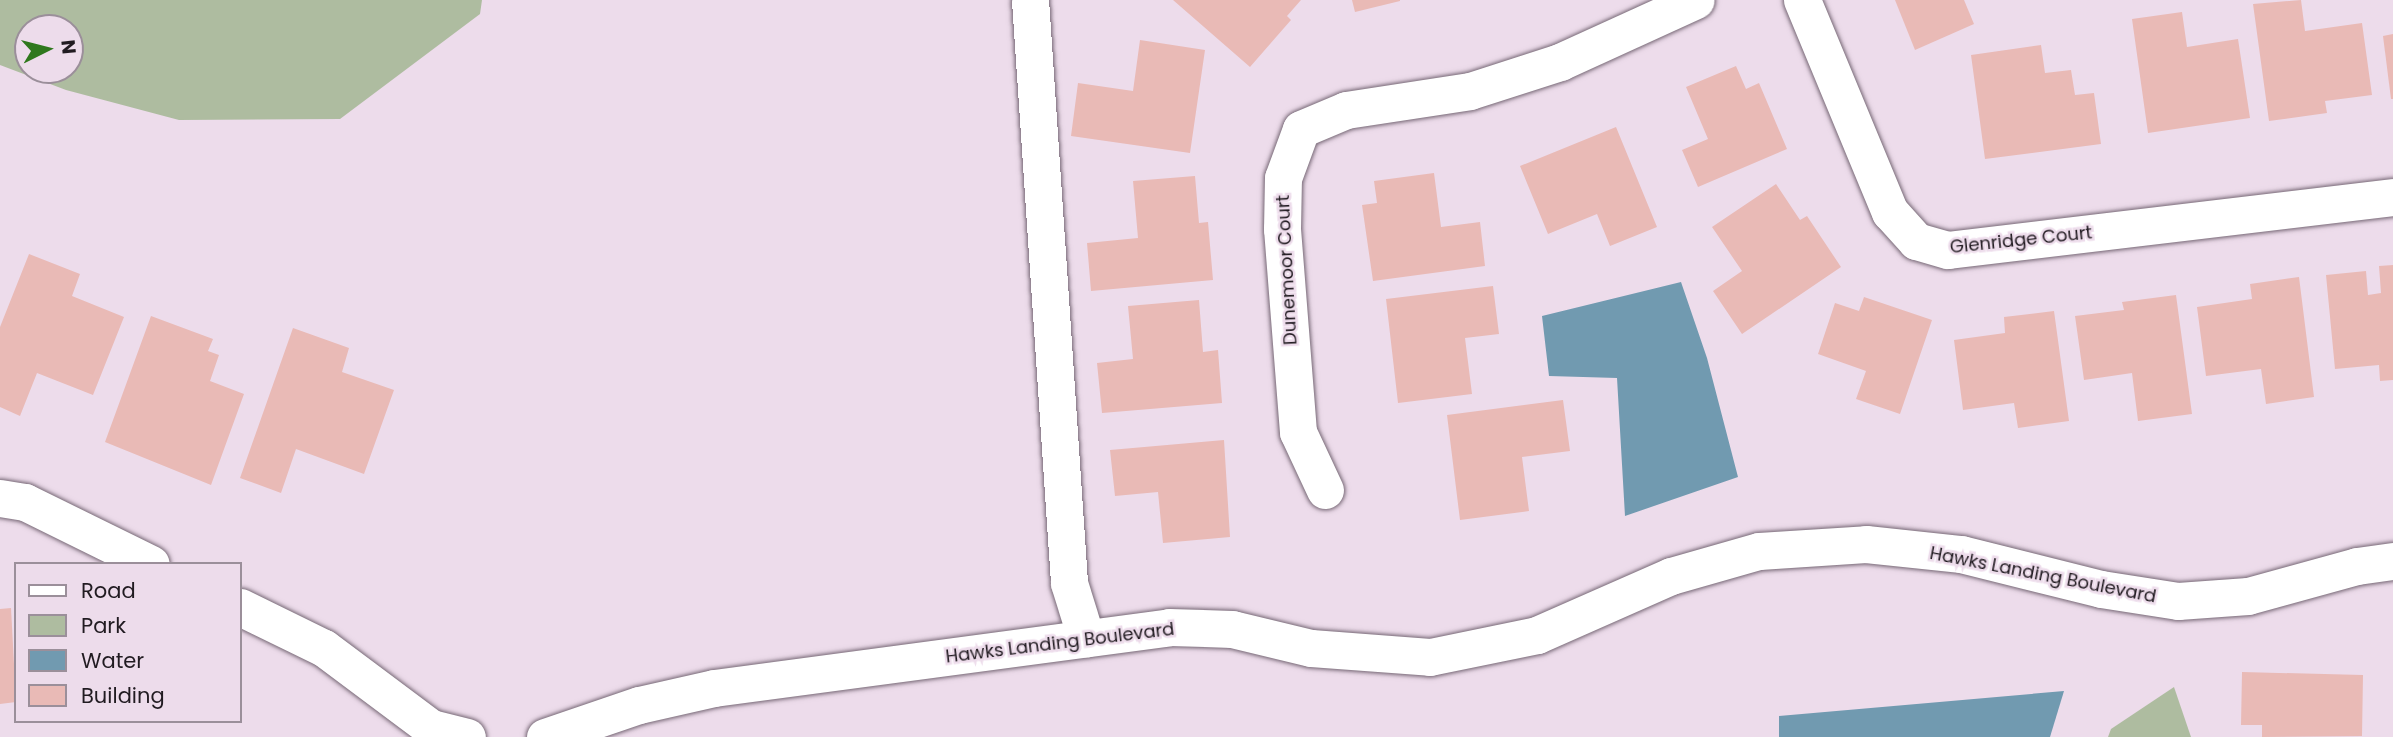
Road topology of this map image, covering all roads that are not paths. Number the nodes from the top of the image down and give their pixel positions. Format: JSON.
{"nodes":[{"id":1,"x":1030,"y":0,"type":"edge"},
{"id":2,"x":1696,"y":0,"type":"edge"},
{"id":3,"x":1802,"y":0,"type":"edge"},
{"id":4,"x":2393,"y":197,"type":"edge"},
{"id":5,"x":1325,"y":490,"type":"dead end"},
{"id":6,"x":0,"y":498,"type":"edge"},
{"id":7,"x":2393,"y":561,"type":"edge"},
{"id":8,"x":147,"y":562,"type":"edge"},
{"id":9,"x":242,"y":608,"type":"edge"},
{"id":10,"x":1086,"y":638,"type":"junction"},
{"id":11,"x":467,"y":737,"type":"edge"},
{"id":12,"x":545,"y":737,"type":"edge"}],
"edges":[{"from":1,"to":10,"type":"street"},
{"from":2,"to":5,"type":"street","name":"Dunemoor Court"},
{"from":3,"to":4,"type":"street","name":"Glenridge Court"},
{"from":6,"to":8,"type":"street"},
{"from":7,"to":10,"type":"street","name":"Hawks Landing Boulevard"},
{"from":9,"to":11,"type":"street"},
{"from":10,"to":12,"type":"street","name":"Hawks Landing Boulevard"}]}
